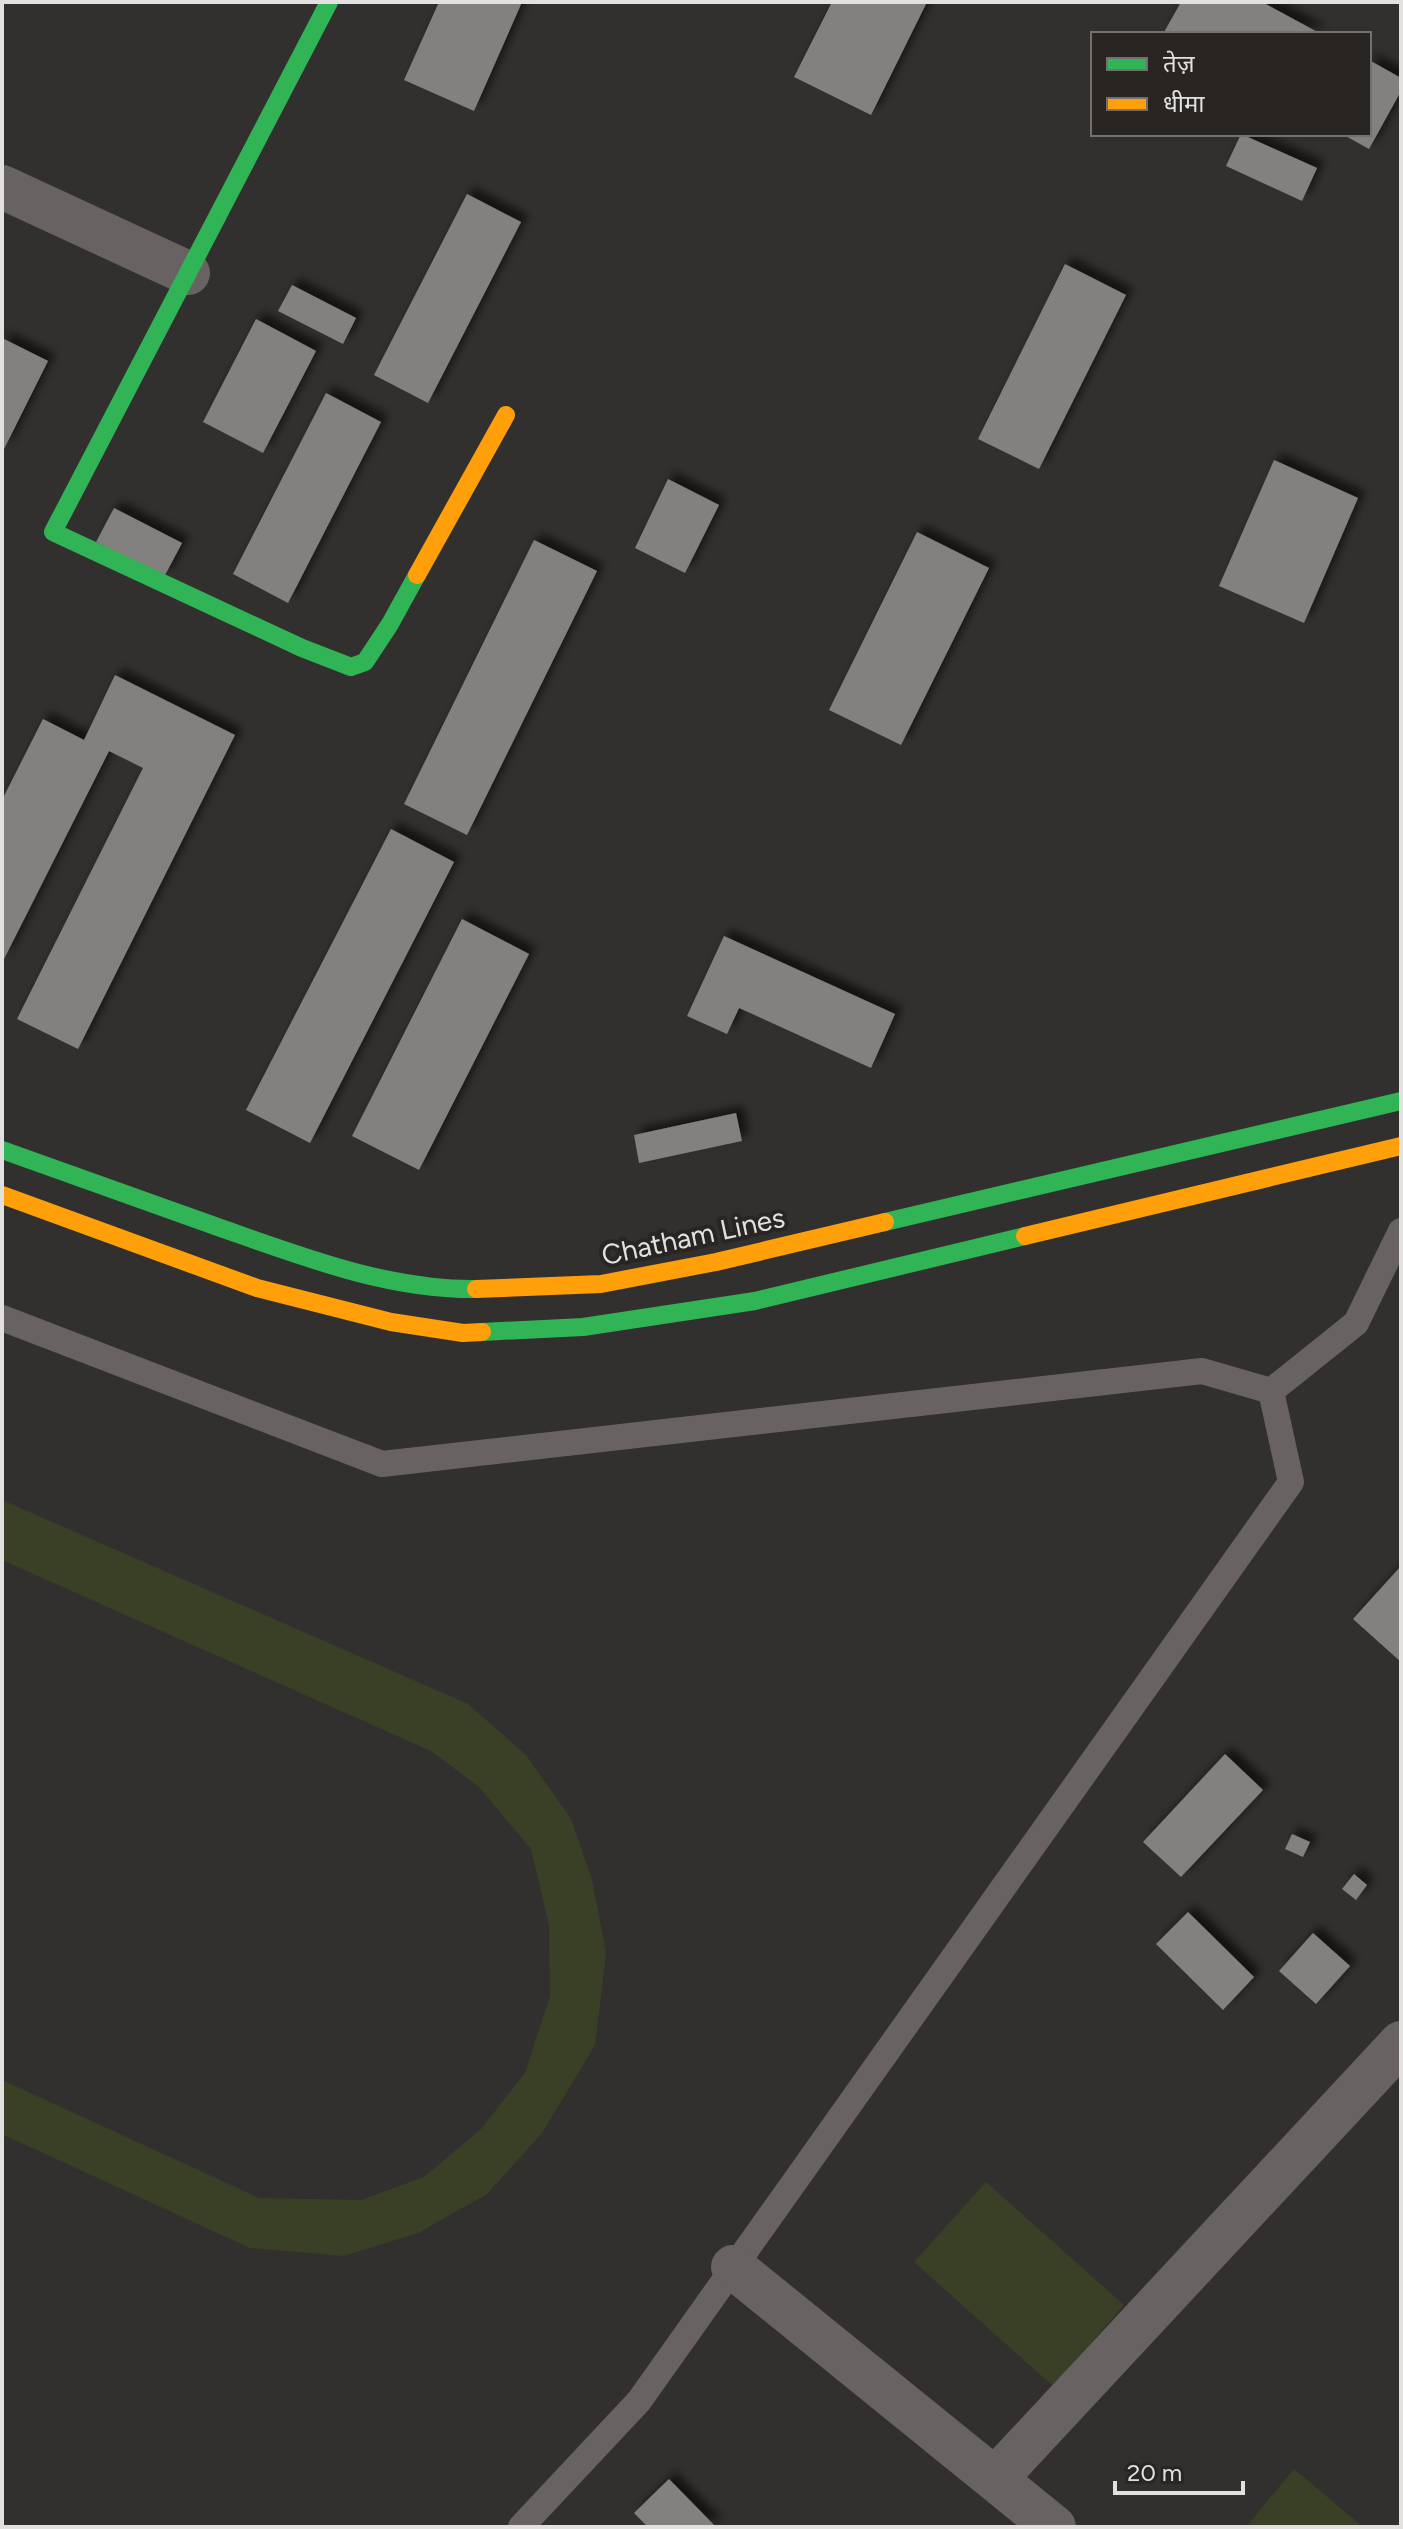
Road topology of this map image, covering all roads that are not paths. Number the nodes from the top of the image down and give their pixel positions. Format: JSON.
{"nodes":[{"id":1,"x":329,"y":2,"type":"edge"},
{"id":2,"x":2,"y":187,"type":"edge"},
{"id":3,"x":188,"y":273,"type":"junction"},
{"id":4,"x":506,"y":415,"type":"dead end"},
{"id":5,"x":1401,"y":1101,"type":"edge"},
{"id":6,"x":1401,"y":1146,"type":"edge"},
{"id":7,"x":2,"y":1150,"type":"edge"},
{"id":8,"x":2,"y":1195,"type":"edge"},
{"id":9,"x":1401,"y":1231,"type":"edge"},
{"id":10,"x":2,"y":1318,"type":"edge"},
{"id":11,"x":1271,"y":1391,"type":"junction"},
{"id":12,"x":1401,"y":2043,"type":"edge"},
{"id":13,"x":733,"y":2267,"type":"junction"},
{"id":14,"x":995,"y":2479,"type":"junction"},
{"id":15,"x":521,"y":2527,"type":"edge"},
{"id":16,"x":1054,"y":2527,"type":"edge"}],
"edges":[{"from":1,"to":3,"type":"main road"},
{"from":2,"to":3,"type":"street"},
{"from":3,"to":4,"type":"main road"},
{"from":5,"to":7,"type":"main road","name":"Chatham Lines"},
{"from":6,"to":8,"type":"main road"},
{"from":9,"to":11,"type":"lane"},
{"from":10,"to":11,"type":"lane"},
{"from":11,"to":13,"type":"lane"},
{"from":12,"to":14,"type":"street"},
{"from":13,"to":14,"type":"street"},
{"from":13,"to":15,"type":"lane"},
{"from":14,"to":16,"type":"street"}]}
